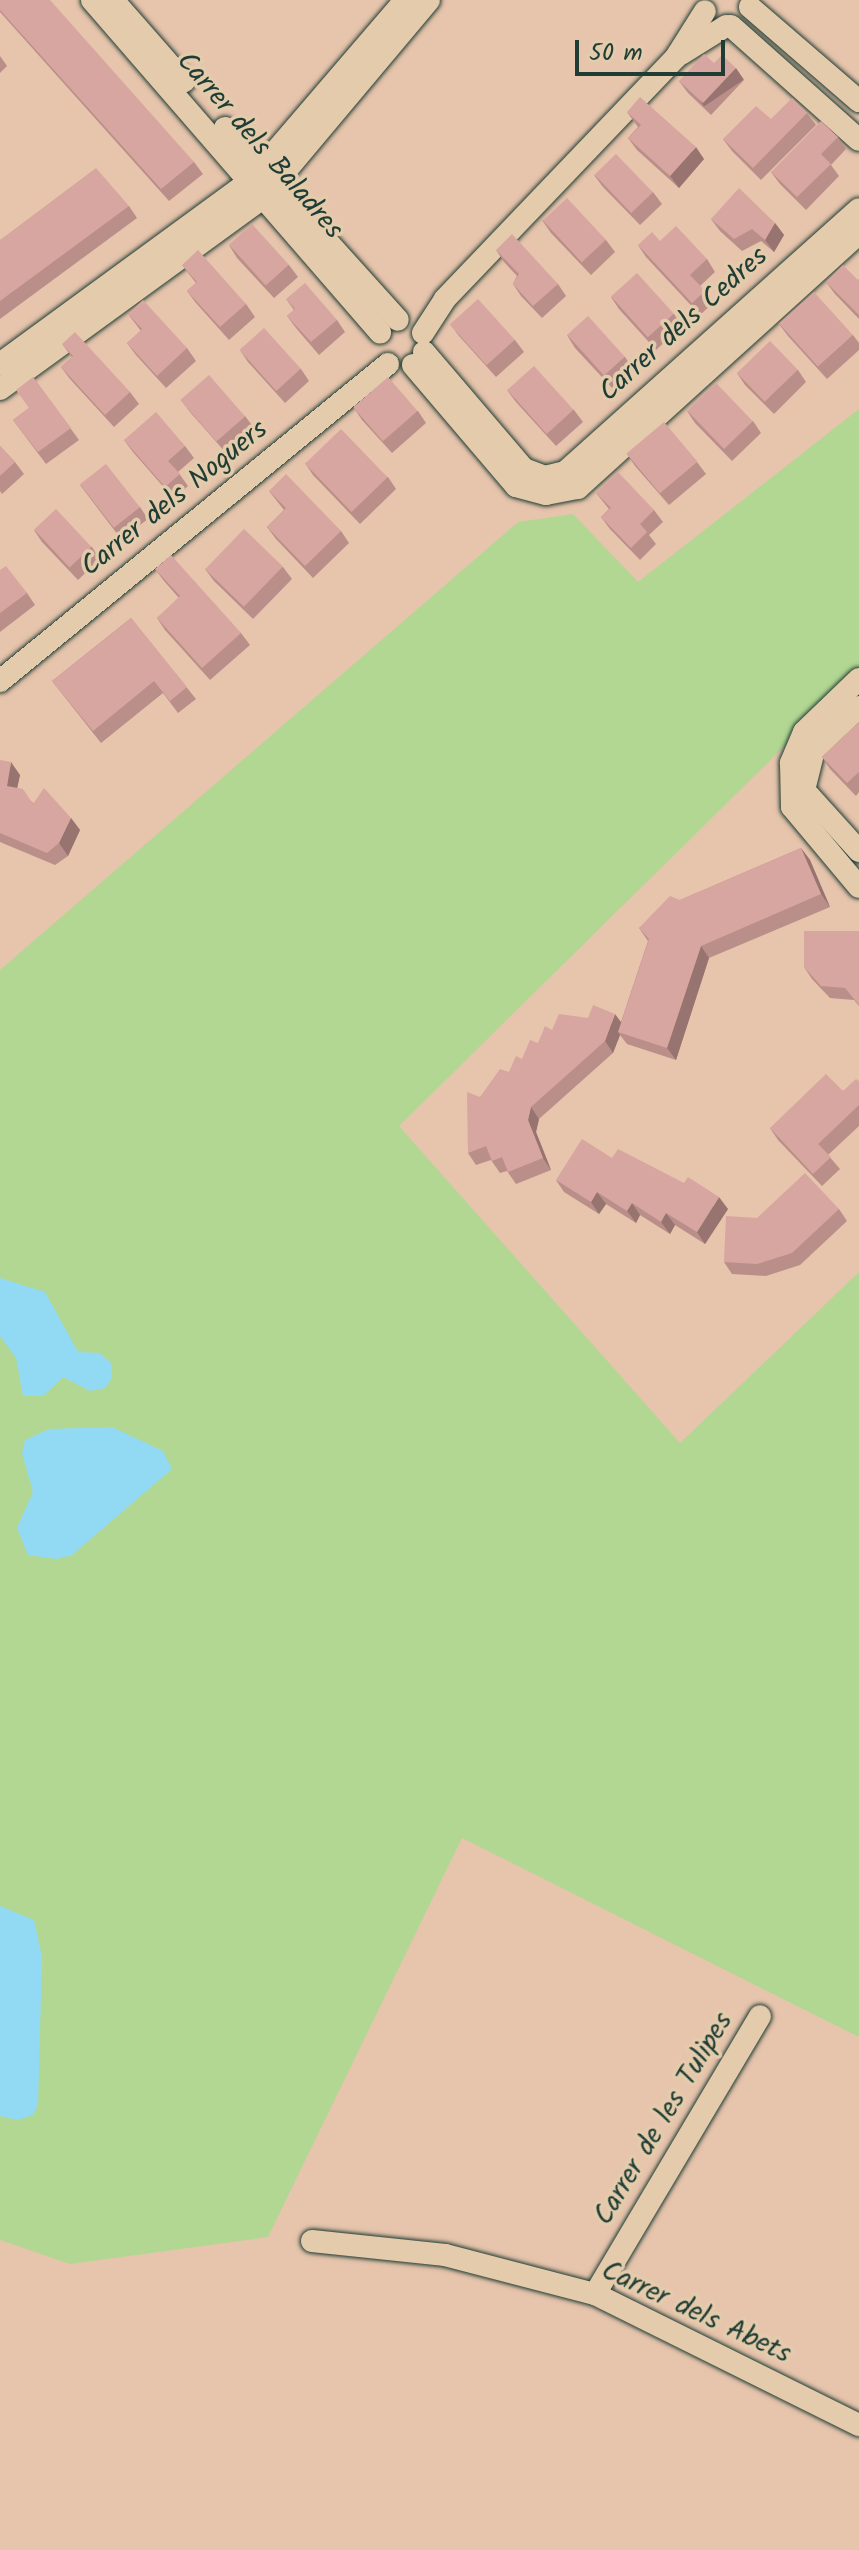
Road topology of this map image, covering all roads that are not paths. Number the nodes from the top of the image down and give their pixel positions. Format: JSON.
{"nodes":[{"id":1,"x":92,"y":0,"type":"edge"},
{"id":2,"x":113,"y":0,"type":"edge"},
{"id":3,"x":405,"y":0,"type":"edge"},
{"id":4,"x":429,"y":0,"type":"edge"},
{"id":5,"x":750,"y":3,"type":"edge"},
{"id":6,"x":704,"y":6,"type":"edge"},
{"id":7,"x":728,"y":26,"type":"junction"},
{"id":8,"x":676,"y":57,"type":"junction"},
{"id":9,"x":859,"y":101,"type":"edge"},
{"id":10,"x":859,"y":140,"type":"edge"},
{"id":11,"x":263,"y":182,"type":"junction"},
{"id":12,"x":859,"y":209,"type":"edge"},
{"id":13,"x":859,"y":233,"type":"edge"},
{"id":14,"x":408,"y":337,"type":"junction"},
{"id":15,"x":0,"y":364,"type":"edge"},
{"id":16,"x":388,"y":364,"type":"junction"},
{"id":17,"x":0,"y":389,"type":"edge"},
{"id":18,"x":546,"y":486,"type":"junction"},
{"id":19,"x":859,"y":679,"type":"edge"},
{"id":20,"x":0,"y":681,"type":"edge"},
{"id":21,"x":859,"y":707,"type":"edge"},
{"id":22,"x":859,"y":851,"type":"edge"},
{"id":23,"x":859,"y":887,"type":"edge"},
{"id":24,"x":760,"y":2016,"type":"dead end"},
{"id":25,"x":312,"y":2241,"type":"dead end"},
{"id":26,"x":595,"y":2294,"type":"junction"},
{"id":27,"x":859,"y":2425,"type":"edge"}],
"edges":[{"from":1,"to":11,"type":"street","name":"Carrer dels Baladres"},
{"from":2,"to":11,"type":"street","name":"Carrer dels Baladres"},
{"from":3,"to":11,"type":"street"},
{"from":4,"to":11,"type":"street"},
{"from":5,"to":7,"type":"street"},
{"from":5,"to":9,"type":"street"},
{"from":6,"to":7,"type":"street"},
{"from":6,"to":8,"type":"street"},
{"from":7,"to":8,"type":"street"},
{"from":7,"to":10,"type":"street"},
{"from":8,"to":14,"type":"street"},
{"from":11,"to":14,"type":"street","name":"Carrer dels Baladres"},
{"from":11,"to":15,"type":"street"},
{"from":11,"to":17,"type":"street"},
{"from":12,"to":18,"type":"street","name":"Carrer dels Cedres"},
{"from":13,"to":18,"type":"street","name":"Carrer dels Cedres"},
{"from":14,"to":16,"type":"street"},
{"from":14,"to":16,"type":"street"},
{"from":14,"to":18,"type":"street","name":"Carrer dels Baladres"},
{"from":16,"to":20,"type":"street","name":"Carrer dels Noguers"},
{"from":19,"to":23,"type":"street"},
{"from":21,"to":22,"type":"street"},
{"from":24,"to":26,"type":"street","name":"Carrer de les Tulipes"},
{"from":25,"to":26,"type":"street","name":"Carrer dels Abets"},
{"from":26,"to":27,"type":"street","name":"Carrer dels Abets"}]}
